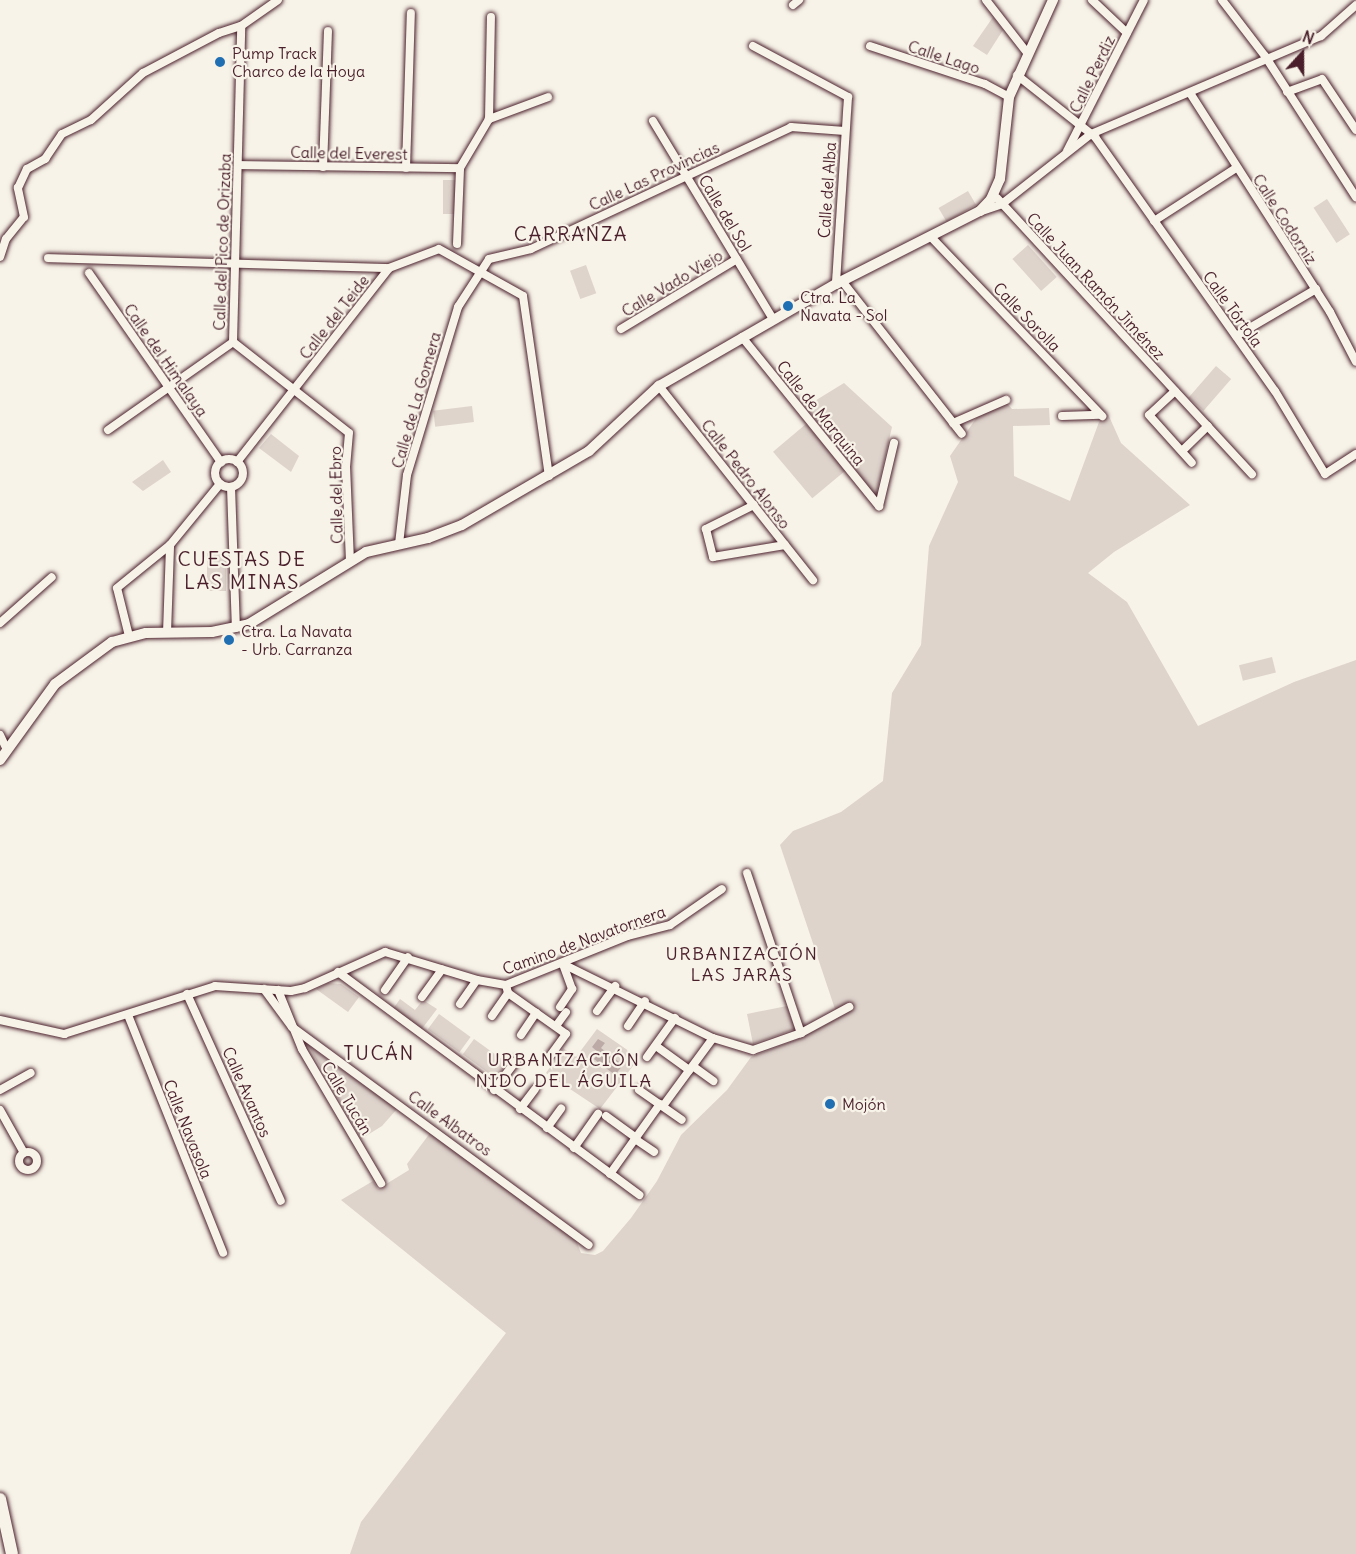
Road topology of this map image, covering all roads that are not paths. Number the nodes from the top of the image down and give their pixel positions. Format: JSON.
{"nodes":[{"id":1,"x":278,"y":0,"type":"edge"},
{"id":2,"x":986,"y":0,"type":"edge"},
{"id":3,"x":1053,"y":0,"type":"edge"},
{"id":4,"x":1092,"y":0,"type":"edge"},
{"id":5,"x":1144,"y":0,"type":"edge"},
{"id":6,"x":1222,"y":0,"type":"edge"},
{"id":7,"x":1354,"y":5,"type":"edge"},
{"id":8,"x":411,"y":13,"type":"dead end"},
{"id":9,"x":491,"y":17,"type":"dead end"},
{"id":10,"x":241,"y":26,"type":"junction"},
{"id":11,"x":328,"y":31,"type":"dead end"},
{"id":12,"x":1127,"y":33,"type":"junction"},
{"id":13,"x":753,"y":46,"type":"dead end"},
{"id":14,"x":870,"y":46,"type":"dead end"},
{"id":15,"x":1028,"y":54,"type":"junction"},
{"id":16,"x":1266,"y":60,"type":"junction"},
{"id":17,"x":1017,"y":75,"type":"junction"},
{"id":18,"x":1287,"y":92,"type":"junction"},
{"id":19,"x":1190,"y":93,"type":"junction"},
{"id":20,"x":548,"y":97,"type":"dead end"},
{"id":21,"x":1009,"y":97,"type":"junction"},
{"id":22,"x":489,"y":119,"type":"junction"},
{"id":23,"x":653,"y":121,"type":"dead end"},
{"id":24,"x":1082,"y":127,"type":"junction"},
{"id":25,"x":1356,"y":130,"type":"edge"},
{"id":26,"x":845,"y":131,"type":"junction"},
{"id":27,"x":1091,"y":134,"type":"junction"},
{"id":28,"x":1063,"y":159,"type":"junction"},
{"id":29,"x":238,"y":165,"type":"junction"},
{"id":30,"x":322,"y":167,"type":"junction"},
{"id":31,"x":406,"y":168,"type":"junction"},
{"id":32,"x":460,"y":168,"type":"junction"},
{"id":33,"x":1236,"y":168,"type":"junction"},
{"id":34,"x":686,"y":176,"type":"junction"},
{"id":35,"x":1008,"y":197,"type":"junction"},
{"id":36,"x":1356,"y":197,"type":"edge"},
{"id":37,"x":997,"y":198,"type":"junction"},
{"id":38,"x":1154,"y":221,"type":"junction"},
{"id":39,"x":931,"y":237,"type":"junction"},
{"id":40,"x":457,"y":244,"type":"dead end"},
{"id":41,"x":0,"y":257,"type":"edge"},
{"id":42,"x":48,"y":258,"type":"dead end"},
{"id":43,"x":80,"y":259,"type":"junction"},
{"id":44,"x":737,"y":259,"type":"junction"},
{"id":45,"x":94,"y":260,"type":"junction"},
{"id":46,"x":235,"y":264,"type":"junction"},
{"id":47,"x":371,"y":268,"type":"junction"},
{"id":48,"x":389,"y":268,"type":"junction"},
{"id":49,"x":482,"y":271,"type":"junction"},
{"id":50,"x":89,"y":273,"type":"junction"},
{"id":51,"x":378,"y":282,"type":"junction"},
{"id":52,"x":839,"y":282,"type":"junction"},
{"id":53,"x":1316,"y":289,"type":"junction"},
{"id":54,"x":773,"y":319,"type":"junction"},
{"id":55,"x":621,"y":329,"type":"dead end"},
{"id":56,"x":1236,"y":336,"type":"junction"},
{"id":57,"x":742,"y":337,"type":"junction"},
{"id":58,"x":233,"y":342,"type":"junction"},
{"id":59,"x":1356,"y":362,"type":"edge"},
{"id":60,"x":659,"y":386,"type":"junction"},
{"id":61,"x":168,"y":387,"type":"junction"},
{"id":62,"x":294,"y":390,"type":"junction"},
{"id":63,"x":1175,"y":391,"type":"junction"},
{"id":64,"x":1005,"y":400,"type":"dead end"},
{"id":65,"x":1062,"y":416,"type":"dead end"},
{"id":66,"x":953,"y":423,"type":"junction"},
{"id":67,"x":1208,"y":426,"type":"junction"},
{"id":68,"x":108,"y":430,"type":"dead end"},
{"id":69,"x":962,"y":434,"type":"dead end"},
{"id":70,"x":894,"y":442,"type":"dead end"},
{"id":71,"x":1182,"y":451,"type":"junction"},
{"id":72,"x":1356,"y":454,"type":"edge"},
{"id":73,"x":221,"y":462,"type":"junction"},
{"id":74,"x":237,"y":462,"type":"junction"},
{"id":75,"x":1192,"y":463,"type":"dead end"},
{"id":76,"x":1252,"y":474,"type":"dead end"},
{"id":77,"x":549,"y":476,"type":"junction"},
{"id":78,"x":220,"y":484,"type":"junction"},
{"id":79,"x":231,"y":487,"type":"junction"},
{"id":80,"x":754,"y":505,"type":"junction"},
{"id":81,"x":399,"y":544,"type":"junction"},
{"id":82,"x":785,"y":544,"type":"junction"},
{"id":83,"x":170,"y":545,"type":"junction"},
{"id":84,"x":350,"y":560,"type":"junction"},
{"id":85,"x":52,"y":577,"type":"dead end"},
{"id":86,"x":813,"y":580,"type":"dead end"},
{"id":87,"x":0,"y":623,"type":"edge"},
{"id":88,"x":236,"y":628,"type":"junction"},
{"id":89,"x":167,"y":633,"type":"junction"},
{"id":90,"x":129,"y":636,"type":"junction"},
{"id":91,"x":0,"y":735,"type":"edge"},
{"id":92,"x":7,"y":750,"type":"junction"},
{"id":93,"x":0,"y":760,"type":"edge"},
{"id":94,"x":747,"y":873,"type":"dead end"},
{"id":95,"x":722,"y":889,"type":"dead end"},
{"id":96,"x":408,"y":957,"type":"junction"},
{"id":97,"x":563,"y":964,"type":"junction"},
{"id":98,"x":442,"y":969,"type":"junction"},
{"id":99,"x":338,"y":972,"type":"junction"},
{"id":100,"x":477,"y":980,"type":"junction"},
{"id":101,"x":506,"y":985,"type":"junction"},
{"id":102,"x":615,"y":986,"type":"junction"},
{"id":103,"x":264,"y":989,"type":"junction"},
{"id":104,"x":278,"y":990,"type":"junction"},
{"id":105,"x":385,"y":990,"type":"dead end"},
{"id":106,"x":508,"y":993,"type":"junction"},
{"id":107,"x":187,"y":994,"type":"junction"},
{"id":108,"x":422,"y":997,"type":"dead end"},
{"id":109,"x":645,"y":1001,"type":"junction"},
{"id":110,"x":460,"y":1004,"type":"dead end"},
{"id":111,"x":849,"y":1007,"type":"dead end"},
{"id":112,"x":597,"y":1011,"type":"dead end"},
{"id":113,"x":536,"y":1013,"type":"junction"},
{"id":114,"x":128,"y":1015,"type":"junction"},
{"id":115,"x":492,"y":1016,"type":"dead end"},
{"id":116,"x":675,"y":1018,"type":"junction"},
{"id":117,"x":0,"y":1020,"type":"edge"},
{"id":118,"x":556,"y":1026,"type":"junction"},
{"id":119,"x":628,"y":1026,"type":"dead end"},
{"id":120,"x":292,"y":1027,"type":"junction"},
{"id":121,"x":801,"y":1033,"type":"junction"},
{"id":122,"x":521,"y":1035,"type":"dead end"},
{"id":123,"x":713,"y":1038,"type":"junction"},
{"id":124,"x":656,"y":1046,"type":"junction"},
{"id":125,"x":551,"y":1055,"type":"dead end"},
{"id":126,"x":647,"y":1057,"type":"dead end"},
{"id":127,"x":516,"y":1061,"type":"dead end"},
{"id":128,"x":691,"y":1069,"type":"junction"},
{"id":129,"x":31,"y":1073,"type":"dead end"},
{"id":130,"x":713,"y":1081,"type":"dead end"},
{"id":131,"x":535,"y":1089,"type":"dead end"},
{"id":132,"x":0,"y":1090,"type":"edge"},
{"id":133,"x":494,"y":1090,"type":"junction"},
{"id":134,"x":639,"y":1090,"type":"dead end"},
{"id":135,"x":661,"y":1105,"type":"junction"},
{"id":136,"x":520,"y":1109,"type":"junction"},
{"id":137,"x":561,"y":1109,"type":"dead end"},
{"id":138,"x":0,"y":1110,"type":"edge"},
{"id":139,"x":682,"y":1120,"type":"dead end"},
{"id":140,"x":547,"y":1128,"type":"junction"},
{"id":141,"x":635,"y":1138,"type":"junction"},
{"id":142,"x":574,"y":1148,"type":"junction"},
{"id":143,"x":654,"y":1152,"type":"dead end"},
{"id":144,"x":24,"y":1153,"type":"dead end"},
{"id":145,"x":610,"y":1174,"type":"junction"},
{"id":146,"x":381,"y":1183,"type":"dead end"},
{"id":147,"x":639,"y":1195,"type":"dead end"},
{"id":148,"x":281,"y":1201,"type":"dead end"},
{"id":149,"x":589,"y":1245,"type":"dead end"},
{"id":150,"x":223,"y":1253,"type":"dead end"},
{"id":151,"x":0,"y":1499,"type":"edge"},
{"id":152,"x":12,"y":1554,"type":"edge"}],
"edges":[{"from":1,"to":10,"type":"street"},
{"from":2,"to":15,"type":"street"},
{"from":3,"to":15,"type":"main road"},
{"from":4,"to":12,"type":"street"},
{"from":5,"to":12,"type":"street","name":"Calle Perdiz"},
{"from":6,"to":16,"type":"street"},
{"from":7,"to":16,"type":"street","name":"Calle Perdiz"},
{"from":8,"to":31,"type":"street"},
{"from":9,"to":22,"type":"street"},
{"from":10,"to":29,"type":"street","name":"Calle del Pico de Orizaba"},
{"from":10,"to":41,"type":"street"},
{"from":11,"to":30,"type":"street"},
{"from":12,"to":24,"type":"street","name":"Calle Perdiz"},
{"from":13,"to":26,"type":"street","name":"Calle del Alba"},
{"from":14,"to":21,"type":"street","name":"Calle Lago"},
{"from":15,"to":17,"type":"main road"},
{"from":16,"to":18,"type":"street"},
{"from":16,"to":19,"type":"street","name":"Calle Perdiz"},
{"from":17,"to":21,"type":"main road"},
{"from":17,"to":24,"type":"street","name":"Calle Tórtola"},
{"from":18,"to":25,"type":"street"},
{"from":18,"to":36,"type":"street"},
{"from":19,"to":27,"type":"street","name":"Calle Perdiz"},
{"from":19,"to":33,"type":"street","name":"Calle Codorniz"},
{"from":20,"to":22,"type":"street"},
{"from":21,"to":37,"type":"main road"},
{"from":22,"to":32,"type":"street"},
{"from":23,"to":34,"type":"street","name":"Calle del Sol"},
{"from":24,"to":27,"type":"street","name":"Calle Tórtola"},
{"from":24,"to":28,"type":"street","name":"Calle Perdiz"},
{"from":26,"to":34,"type":"street","name":"Calle Las Provincias"},
{"from":26,"to":52,"type":"street","name":"Calle del Alba"},
{"from":27,"to":28,"type":"street","name":"Calle Perdiz"},
{"from":27,"to":38,"type":"street","name":"Calle Tórtola"},
{"from":28,"to":35,"type":"street","name":"Calle Perdiz"},
{"from":29,"to":30,"type":"street","name":"Calle del Everest"},
{"from":29,"to":46,"type":"street","name":"Calle del Pico de Orizaba"},
{"from":30,"to":31,"type":"street","name":"Calle del Everest"},
{"from":31,"to":32,"type":"street","name":"Calle del Everest"},
{"from":32,"to":40,"type":"street"},
{"from":33,"to":38,"type":"street"},
{"from":33,"to":53,"type":"street","name":"Calle Codorniz"},
{"from":34,"to":44,"type":"street","name":"Calle del Sol"},
{"from":34,"to":49,"type":"street","name":"Calle Las Provincias"},
{"from":35,"to":37,"type":"street"},
{"from":35,"to":37,"type":"street","name":"Calle Perdiz"},
{"from":37,"to":39,"type":"main road"},
{"from":37,"to":63,"type":"street","name":"Calle Juan Ramón Jiménez"},
{"from":38,"to":56,"type":"street","name":"Calle Tórtola"},
{"from":39,"to":52,"type":"main road"},
{"from":39,"to":65,"type":"street","name":"Calle Sorolla"},
{"from":42,"to":43,"type":"street"},
{"from":43,"to":45,"type":"street"},
{"from":43,"to":50,"type":"street","name":"Calle del Himalaya"},
{"from":44,"to":54,"type":"street","name":"Calle del Sol"},
{"from":44,"to":55,"type":"street","name":"Calle Vado Viejo"},
{"from":45,"to":46,"type":"street"},
{"from":45,"to":50,"type":"street"},
{"from":46,"to":47,"type":"street"},
{"from":46,"to":58,"type":"street","name":"Calle del Pico de Orizaba"},
{"from":47,"to":48,"type":"street"},
{"from":47,"to":51,"type":"street"},
{"from":48,"to":49,"type":"street","name":"Calle del Teide"},
{"from":48,"to":51,"type":"street","name":"Calle del Teide"},
{"from":49,"to":77,"type":"street","name":"Calle del Teide"},
{"from":49,"to":81,"type":"street","name":"Calle de La Gomera"},
{"from":50,"to":61,"type":"street","name":"Calle del Himalaya"},
{"from":51,"to":62,"type":"street","name":"Calle del Teide"},
{"from":52,"to":54,"type":"main road"},
{"from":52,"to":66,"type":"street"},
{"from":53,"to":56,"type":"street"},
{"from":53,"to":59,"type":"street","name":"Calle Codorniz"},
{"from":54,"to":57,"type":"main road"},
{"from":56,"to":72,"type":"street","name":"Calle Tórtola"},
{"from":57,"to":60,"type":"main road"},
{"from":57,"to":70,"type":"street","name":"Calle de Marquina"},
{"from":58,"to":61,"type":"street","name":"Calle del Pico de Orizaba"},
{"from":58,"to":62,"type":"street","name":"Calle del Ebro"},
{"from":60,"to":77,"type":"main road"},
{"from":60,"to":80,"type":"street","name":"Calle Pedro Alonso"},
{"from":61,"to":68,"type":"street","name":"Calle del Pico de Orizaba"},
{"from":61,"to":73,"type":"street","name":"Calle del Himalaya"},
{"from":62,"to":74,"type":"street","name":"Calle del Teide"},
{"from":62,"to":84,"type":"street","name":"Calle del Ebro"},
{"from":63,"to":67,"type":"street","name":"Calle Juan Ramón Jiménez"},
{"from":63,"to":71,"type":"street"},
{"from":64,"to":66,"type":"street"},
{"from":66,"to":69,"type":"street"},
{"from":67,"to":71,"type":"street"},
{"from":67,"to":76,"type":"street","name":"Calle Juan Ramón Jiménez"},
{"from":71,"to":75,"type":"street"},
{"from":73,"to":74,"type":"street"},
{"from":73,"to":78,"type":"street"},
{"from":74,"to":79,"type":"street"},
{"from":77,"to":81,"type":"main road"},
{"from":78,"to":79,"type":"street"},
{"from":78,"to":83,"type":"street"},
{"from":79,"to":88,"type":"street"},
{"from":80,"to":82,"type":"street","name":"Calle Pedro Alonso"},
{"from":80,"to":82,"type":"street"},
{"from":81,"to":84,"type":"main road"},
{"from":82,"to":86,"type":"street","name":"Calle Pedro Alonso"},
{"from":83,"to":89,"type":"street"},
{"from":83,"to":90,"type":"street"},
{"from":84,"to":88,"type":"main road"},
{"from":85,"to":87,"type":"street"},
{"from":88,"to":89,"type":"main road"},
{"from":89,"to":90,"type":"main road"},
{"from":90,"to":92,"type":"main road"},
{"from":91,"to":92,"type":"street"},
{"from":92,"to":93,"type":"main road"},
{"from":94,"to":121,"type":"street"},
{"from":95,"to":97,"type":"street","name":"Camino de Navatornera"},
{"from":96,"to":98,"type":"street","name":"Camino de Navatornera"},
{"from":96,"to":99,"type":"street","name":"Camino de Navatornera"},
{"from":96,"to":105,"type":"street"},
{"from":97,"to":101,"type":"street","name":"Camino de Navatornera"},
{"from":97,"to":102,"type":"street"},
{"from":97,"to":118,"type":"street"},
{"from":98,"to":100,"type":"street","name":"Camino de Navatornera"},
{"from":98,"to":108,"type":"street"},
{"from":99,"to":104,"type":"street","name":"Camino de Navatornera"},
{"from":99,"to":133,"type":"street"},
{"from":100,"to":101,"type":"street","name":"Camino de Navatornera"},
{"from":100,"to":110,"type":"street"},
{"from":101,"to":106,"type":"street"},
{"from":102,"to":109,"type":"street"},
{"from":102,"to":112,"type":"street"},
{"from":103,"to":104,"type":"street","name":"Camino de Navatornera"},
{"from":103,"to":107,"type":"street","name":"Camino de Navatornera"},
{"from":103,"to":120,"type":"street","name":"Calle Tucán"},
{"from":104,"to":120,"type":"street","name":"Calle Tucán"},
{"from":106,"to":113,"type":"street"},
{"from":106,"to":115,"type":"street"},
{"from":107,"to":114,"type":"street","name":"Camino de Navatornera"},
{"from":107,"to":148,"type":"street","name":"Calle Avantos"},
{"from":109,"to":116,"type":"street"},
{"from":109,"to":119,"type":"street"},
{"from":111,"to":121,"type":"street"},
{"from":113,"to":118,"type":"street"},
{"from":113,"to":122,"type":"street"},
{"from":114,"to":117,"type":"street","name":"Camino de Navatornera"},
{"from":114,"to":150,"type":"street","name":"Calle Navasola"},
{"from":116,"to":123,"type":"street"},
{"from":116,"to":124,"type":"street"},
{"from":118,"to":125,"type":"street"},
{"from":120,"to":146,"type":"street","name":"Calle Tucán"},
{"from":120,"to":149,"type":"street","name":"Calle Albatros"},
{"from":121,"to":123,"type":"street"},
{"from":123,"to":128,"type":"street"},
{"from":124,"to":126,"type":"street"},
{"from":124,"to":128,"type":"street"},
{"from":127,"to":133,"type":"street"},
{"from":128,"to":130,"type":"street"},
{"from":128,"to":135,"type":"street"},
{"from":129,"to":132,"type":"street"},
{"from":131,"to":136,"type":"street"},
{"from":133,"to":136,"type":"street"},
{"from":134,"to":135,"type":"street"},
{"from":135,"to":139,"type":"street"},
{"from":135,"to":141,"type":"street"},
{"from":136,"to":140,"type":"street"},
{"from":137,"to":140,"type":"street"},
{"from":138,"to":144,"type":"street"},
{"from":140,"to":142,"type":"street"},
{"from":141,"to":142,"type":"street"},
{"from":141,"to":143,"type":"street"},
{"from":141,"to":145,"type":"street"},
{"from":142,"to":145,"type":"street"},
{"from":145,"to":147,"type":"street"},
{"from":151,"to":152,"type":"main road"}]}
